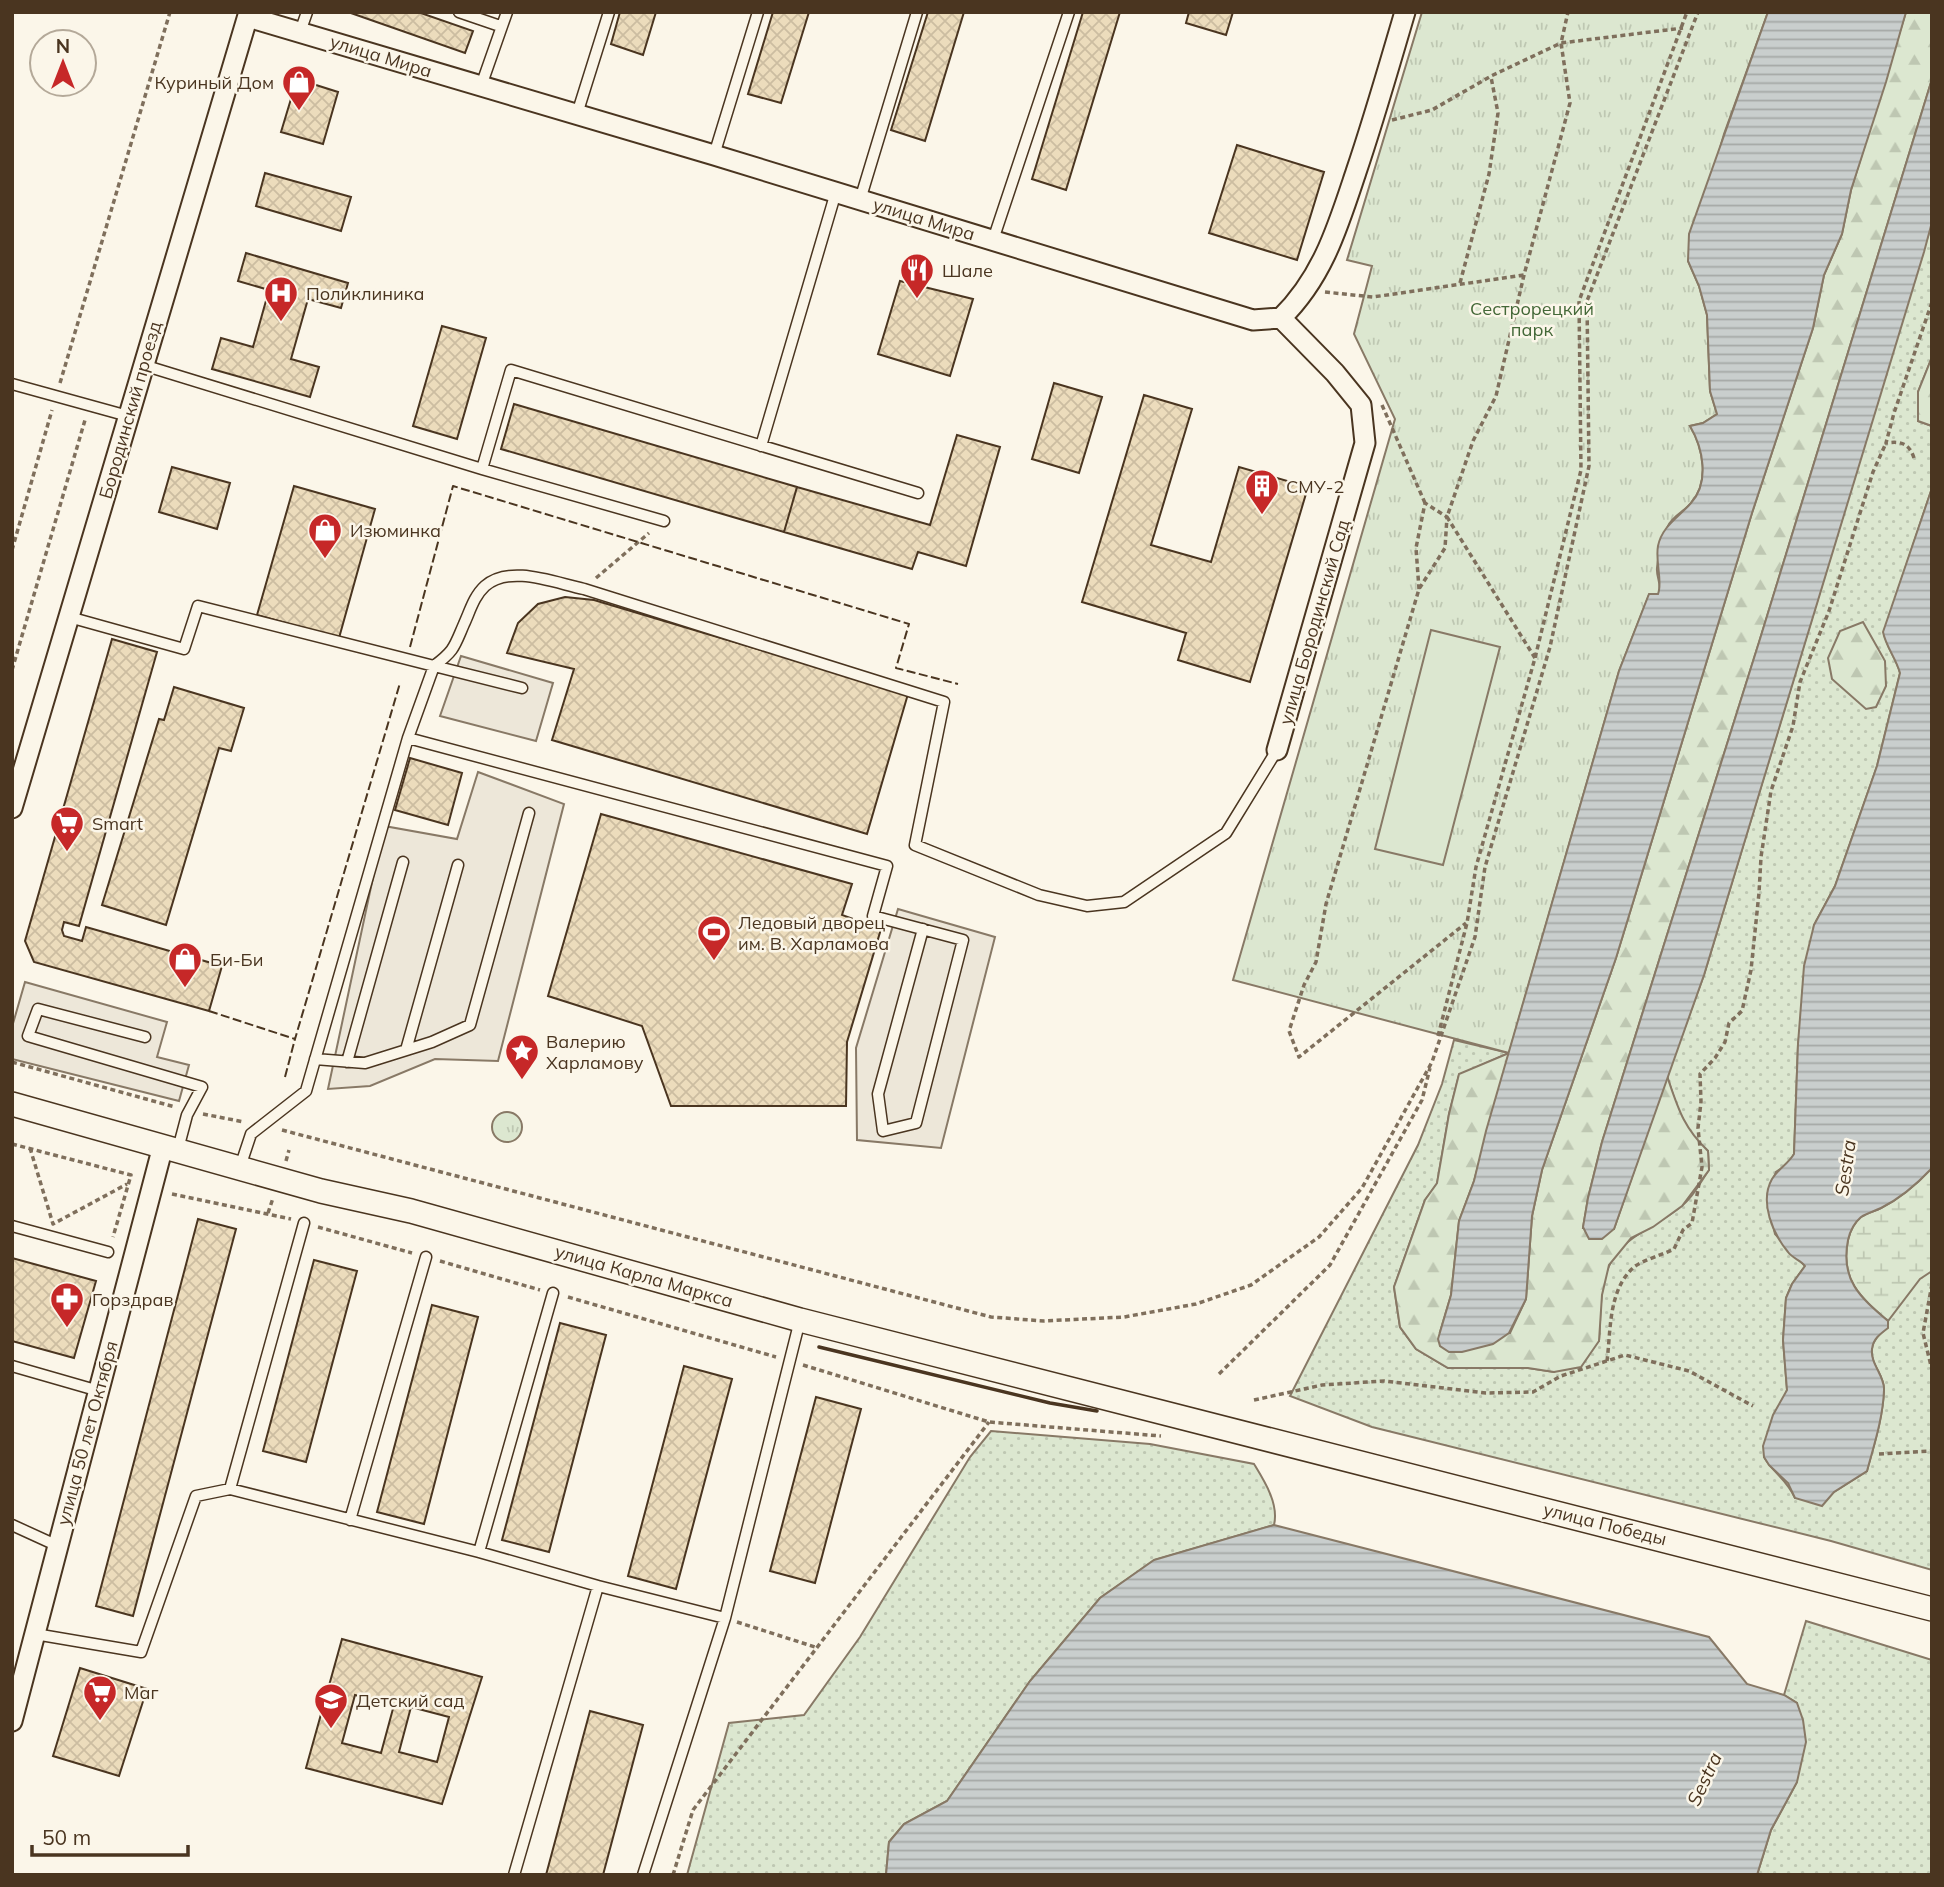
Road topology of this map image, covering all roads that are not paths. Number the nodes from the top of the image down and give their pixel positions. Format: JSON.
{"nodes":[{"id":1,"x":307,"y":12,"type":"edge"},
{"id":2,"x":459,"y":12,"type":"edge"},
{"id":3,"x":507,"y":12,"type":"edge"},
{"id":4,"x":609,"y":12,"type":"edge"},
{"id":5,"x":758,"y":12,"type":"edge"},
{"id":6,"x":917,"y":12,"type":"edge"},
{"id":7,"x":1069,"y":12,"type":"edge"},
{"id":8,"x":1405,"y":12,"type":"edge"},
{"id":9,"x":249,"y":14,"type":"edge"},
{"id":10,"x":500,"y":26,"type":"junction"},
{"id":11,"x":300,"y":32,"type":"junction"},
{"id":12,"x":481,"y":86,"type":"junction"},
{"id":13,"x":577,"y":114,"type":"junction"},
{"id":14,"x":714,"y":155,"type":"junction"},
{"id":15,"x":836,"y":192,"type":"junction"},
{"id":16,"x":860,"y":200,"type":"junction"},
{"id":17,"x":993,"y":240,"type":"junction"},
{"id":18,"x":1281,"y":318,"type":"junction"},
{"id":19,"x":143,"y":365,"type":"junction"},
{"id":20,"x":12,"y":384,"type":"edge"},
{"id":21,"x":128,"y":416,"type":"junction"},
{"id":22,"x":761,"y":446,"type":"junction"},
{"id":23,"x":482,"y":469,"type":"junction"},
{"id":24,"x":918,"y":494,"type":"dead end"},
{"id":25,"x":664,"y":521,"type":"road end"},
{"id":26,"x":69,"y":617,"type":"junction"},
{"id":27,"x":434,"y":666,"type":"junction"},
{"id":28,"x":522,"y":688,"type":"dead end"},
{"id":29,"x":408,"y":738,"type":"junction"},
{"id":30,"x":1277,"y":750,"type":"joint"},
{"id":31,"x":12,"y":808,"type":"edge"},
{"id":32,"x":529,"y":813,"type":"dead end"},
{"id":33,"x":403,"y":862,"type":"dead end"},
{"id":34,"x":458,"y":865,"type":"dead end"},
{"id":35,"x":923,"y":929,"type":"junction"},
{"id":36,"x":145,"y":1037,"type":"dead end"},
{"id":37,"x":406,"y":1050,"type":"junction"},
{"id":38,"x":315,"y":1059,"type":"junction"},
{"id":39,"x":347,"y":1062,"type":"junction"},
{"id":40,"x":12,"y":1104,"type":"edge"},
{"id":41,"x":170,"y":1148,"type":"junction"},
{"id":42,"x":240,"y":1167,"type":"junction"},
{"id":43,"x":304,"y":1223,"type":"road end"},
{"id":44,"x":12,"y":1226,"type":"edge"},
{"id":45,"x":108,"y":1252,"type":"road end"},
{"id":46,"x":426,"y":1257,"type":"road end"},
{"id":47,"x":553,"y":1293,"type":"road end"},
{"id":48,"x":800,"y":1320,"type":"junction"},
{"id":49,"x":12,"y":1366,"type":"edge"},
{"id":50,"x":99,"y":1391,"type":"junction"},
{"id":51,"x":1278,"y":1441,"type":"joint"},
{"id":52,"x":230,"y":1489,"type":"junction"},
{"id":53,"x":350,"y":1520,"type":"junction"},
{"id":54,"x":12,"y":1525,"type":"edge"},
{"id":55,"x":58,"y":1546,"type":"junction"},
{"id":56,"x":479,"y":1552,"type":"junction"},
{"id":57,"x":598,"y":1586,"type":"junction"},
{"id":58,"x":1932,"y":1609,"type":"edge"},
{"id":59,"x":725,"y":1618,"type":"junction"},
{"id":60,"x":35,"y":1634,"type":"junction"},
{"id":61,"x":12,"y":1721,"type":"edge"},
{"id":62,"x":514,"y":1875,"type":"edge"},
{"id":63,"x":643,"y":1875,"type":"edge"}],
"edges":[{"from":1,"to":11,"type":"lane"},
{"from":2,"to":10,"type":"lane"},
{"from":3,"to":10,"type":"lane"},
{"from":4,"to":13,"type":"lane"},
{"from":5,"to":14,"type":"lane"},
{"from":6,"to":16,"type":"lane"},
{"from":7,"to":17,"type":"lane"},
{"from":8,"to":18,"type":"street"},
{"from":9,"to":11,"type":"street","name":"улица Мира"},
{"from":9,"to":19,"type":"street","name":"Бородинский проезд"},
{"from":10,"to":12,"type":"lane"},
{"from":11,"to":12,"type":"street","name":"улица Мира"},
{"from":12,"to":13,"type":"street","name":"улица Мира"},
{"from":13,"to":14,"type":"street","name":"улица Мира"},
{"from":14,"to":15,"type":"street","name":"улица Мира"},
{"from":15,"to":16,"type":"street","name":"улица Мира"},
{"from":15,"to":22,"type":"lane"},
{"from":16,"to":17,"type":"street","name":"улица Мира"},
{"from":17,"to":18,"type":"street","name":"улица Мира"},
{"from":18,"to":30,"type":"street","name":"улица Бородинский Сад"},
{"from":19,"to":21,"type":"street","name":"Бородинский проезд"},
{"from":19,"to":23,"type":"lane"},
{"from":20,"to":21,"type":"lane"},
{"from":21,"to":26,"type":"street","name":"Бородинский проезд"},
{"from":22,"to":23,"type":"lane"},
{"from":22,"to":24,"type":"lane"},
{"from":23,"to":25,"type":"lane"},
{"from":26,"to":27,"type":"lane"},
{"from":26,"to":31,"type":"street","name":"Бородинский проезд"},
{"from":27,"to":28,"type":"lane"},
{"from":27,"to":29,"type":"lane"},
{"from":27,"to":30,"type":"lane"},
{"from":29,"to":35,"type":"lane"},
{"from":29,"to":38,"type":"lane"},
{"from":32,"to":37,"type":"lane"},
{"from":33,"to":39,"type":"lane"},
{"from":34,"to":37,"type":"lane"},
{"from":35,"to":35,"type":"lane"},
{"from":36,"to":41,"type":"lane"},
{"from":37,"to":39,"type":"lane"},
{"from":38,"to":39,"type":"lane"},
{"from":38,"to":42,"type":"lane"},
{"from":40,"to":41,"type":"street","name":"улица Карла Маркса"},
{"from":41,"to":42,"type":"street","name":"улица Карла Маркса"},
{"from":41,"to":50,"type":"street","name":"улица 50 лет Октября"},
{"from":42,"to":48,"type":"street","name":"улица Карла Маркса"},
{"from":43,"to":52,"type":"lane"},
{"from":44,"to":45,"type":"lane"},
{"from":46,"to":53,"type":"lane"},
{"from":47,"to":56,"type":"lane"},
{"from":48,"to":51,"type":"street","name":"улица Карла Маркса"},
{"from":48,"to":59,"type":"lane"},
{"from":49,"to":50,"type":"lane"},
{"from":50,"to":55,"type":"street","name":"улица 50 лет Октября"},
{"from":51,"to":58,"type":"street","name":"улица Победы"},
{"from":52,"to":53,"type":"lane"},
{"from":52,"to":60,"type":"lane"},
{"from":53,"to":56,"type":"lane"},
{"from":54,"to":55,"type":"lane"},
{"from":55,"to":60,"type":"street","name":"улица 50 лет Октября"},
{"from":56,"to":57,"type":"lane"},
{"from":57,"to":59,"type":"lane"},
{"from":57,"to":62,"type":"lane"},
{"from":59,"to":63,"type":"lane"},
{"from":60,"to":61,"type":"street","name":"улица 50 лет Октября"}]}
